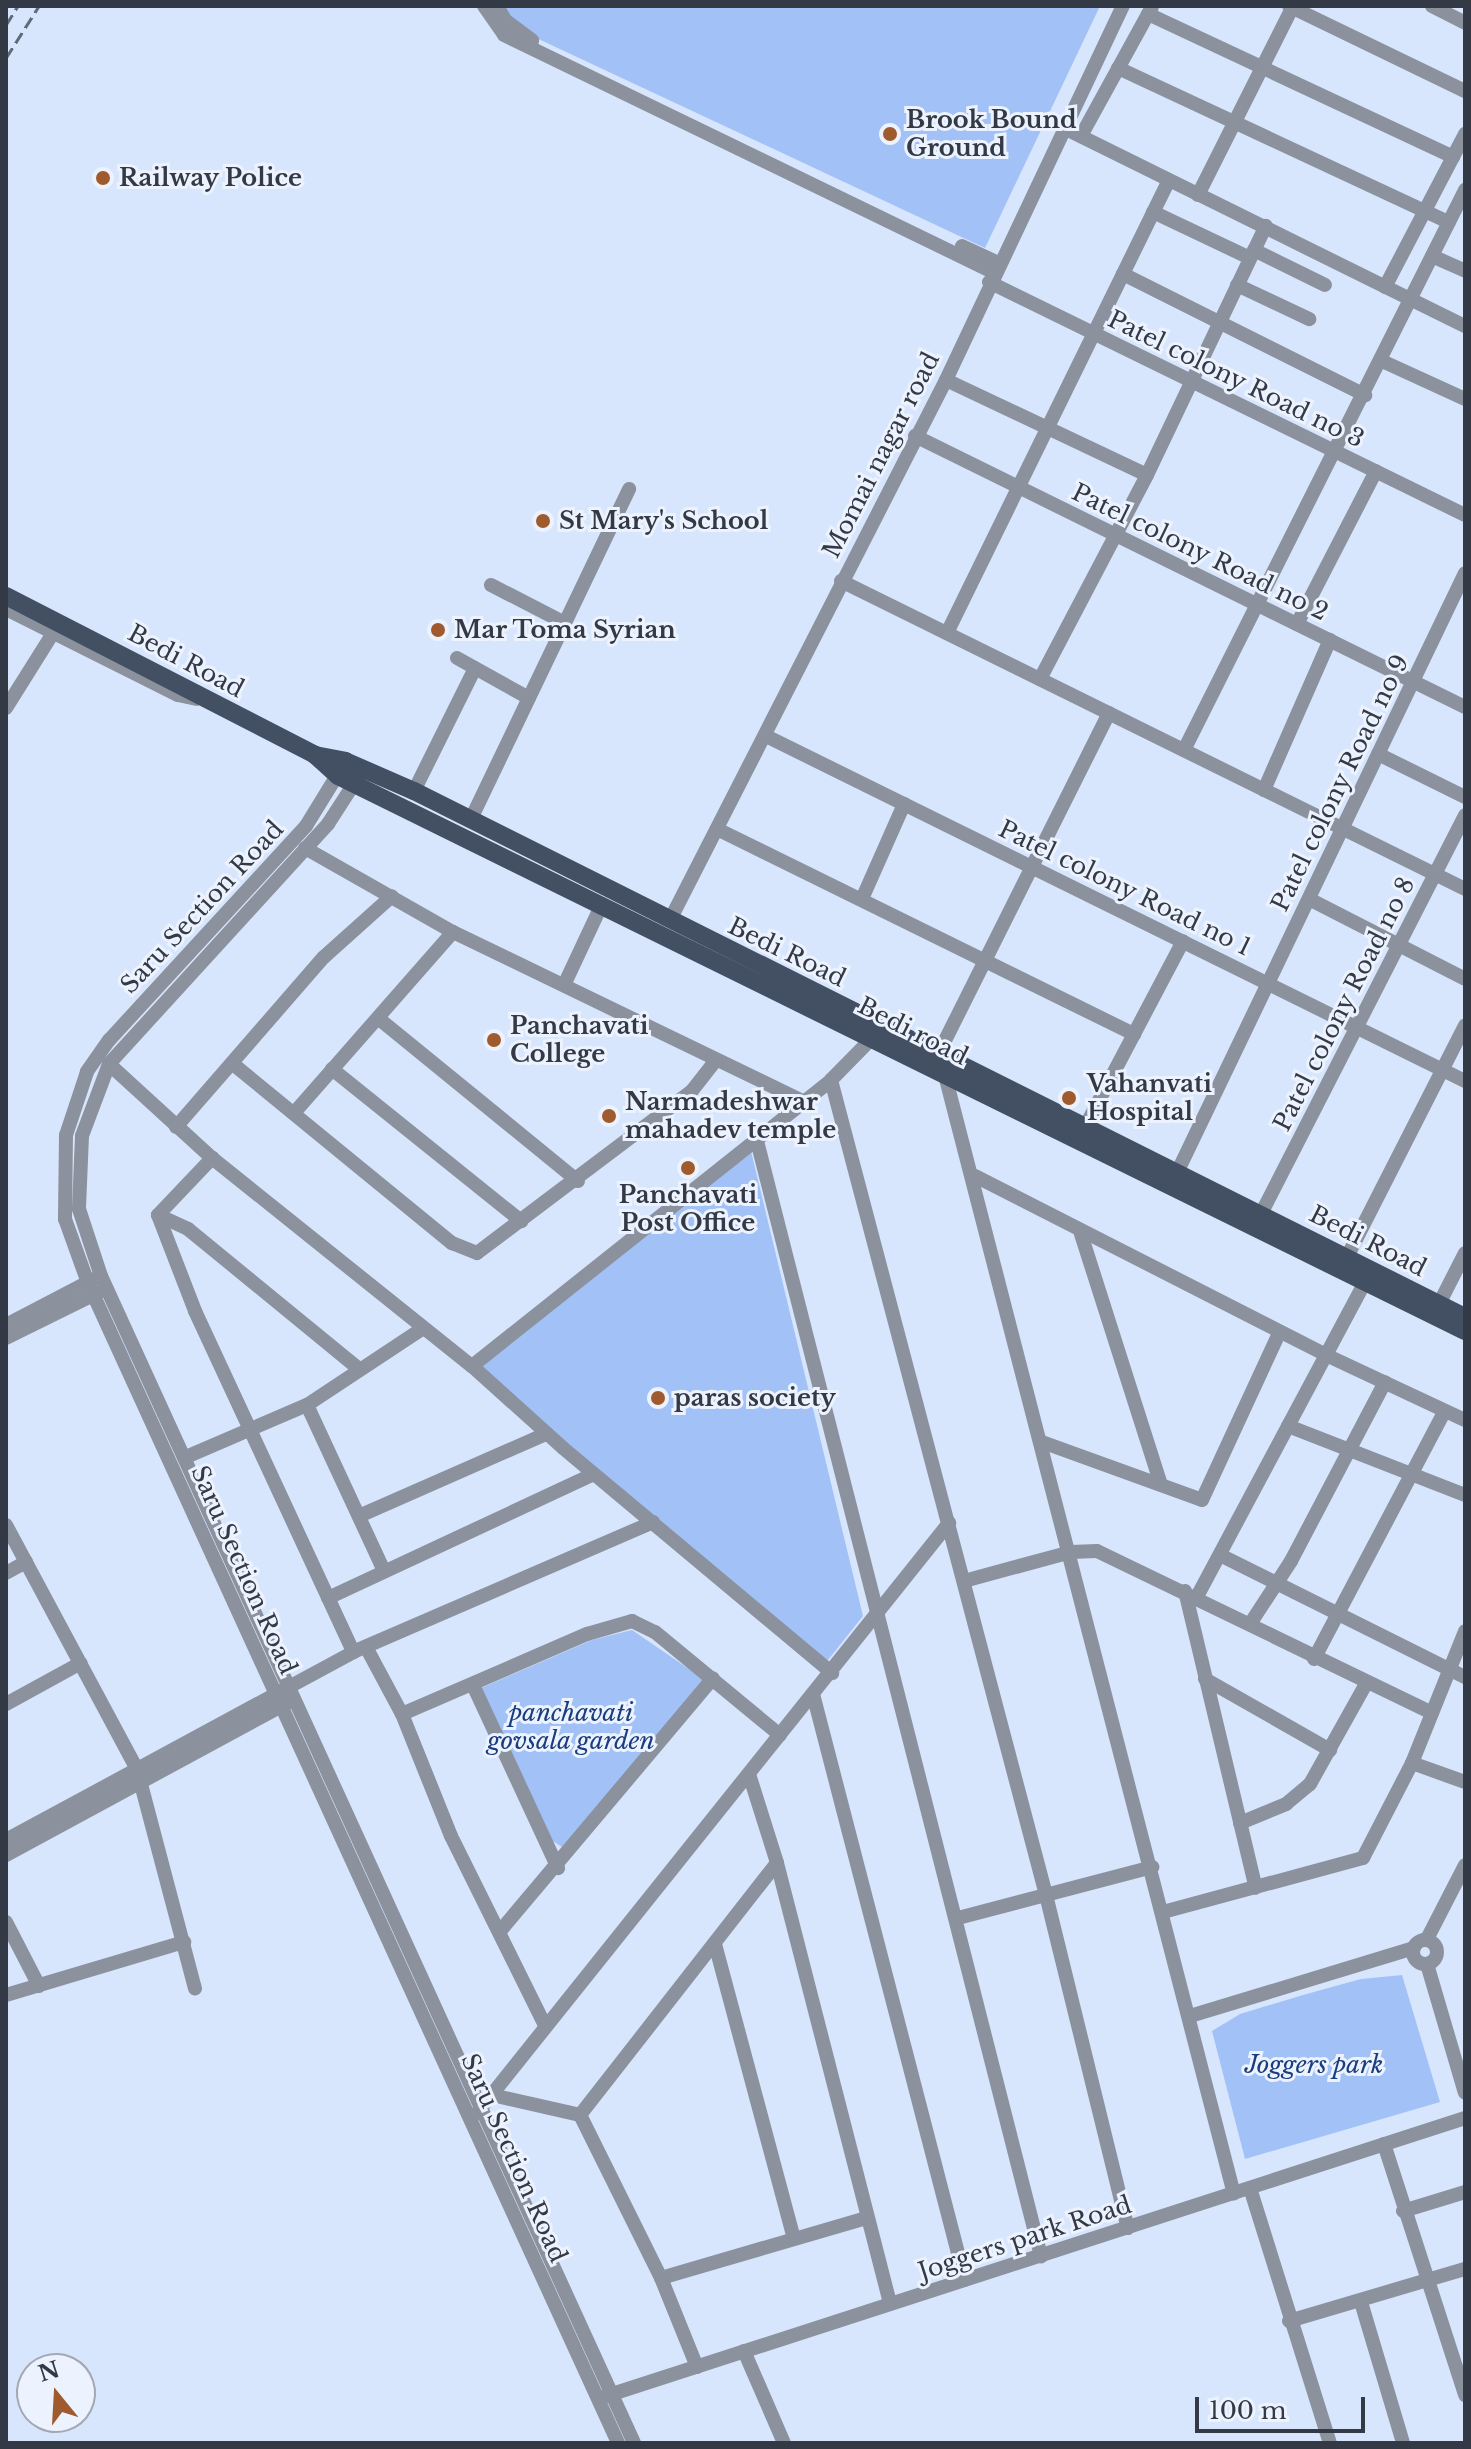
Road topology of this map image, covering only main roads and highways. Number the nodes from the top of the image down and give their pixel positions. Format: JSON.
{"nodes":[{"id":1,"x":6,"y":596,"type":"edge"},
{"id":2,"x":350,"y":772,"type":"junction"},
{"id":3,"x":879,"y":1031,"type":"junction"},
{"id":4,"x":1174,"y":1180,"type":"junction"},
{"id":5,"x":1465,"y":1317,"type":"edge"},
{"id":6,"x":1465,"y":1331,"type":"edge"}],
"edges":[{"from":1,"to":2,"type":"main road","name":"Bedi Road"},
{"from":2,"to":3,"type":"main road","name":"Bedi road"},
{"from":2,"to":3,"type":"main road","name":"Bedi Road"},
{"from":3,"to":4,"type":"main road","name":"Bedi road"},
{"from":3,"to":4,"type":"main road","name":"Bedi Road"},
{"from":4,"to":5,"type":"main road","name":"Bedi Road"},
{"from":4,"to":6,"type":"main road","name":"Bedi road"}]}
